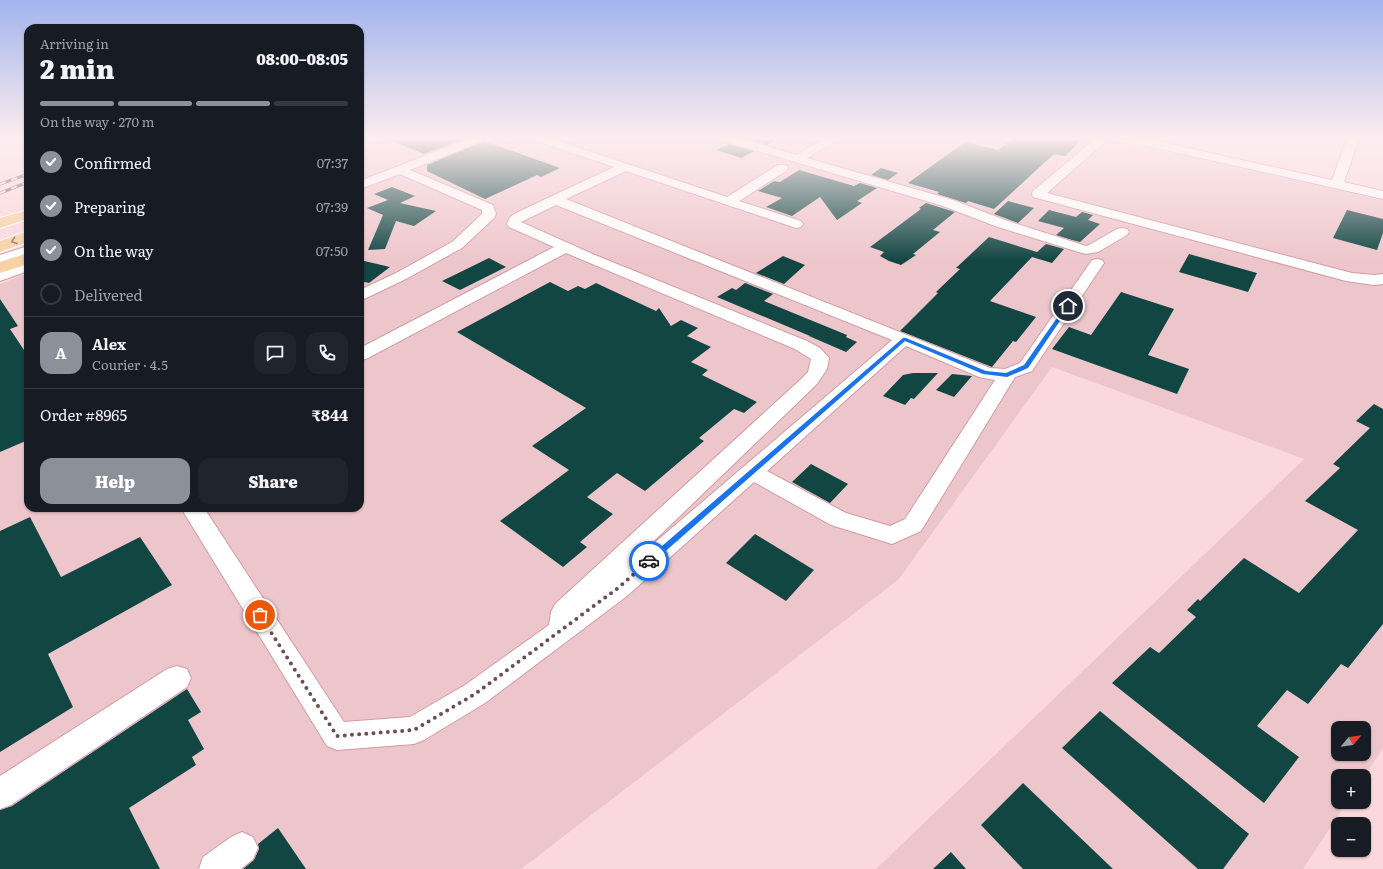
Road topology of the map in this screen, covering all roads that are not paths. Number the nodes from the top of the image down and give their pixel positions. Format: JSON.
{"nodes":[{"id":1,"x":375,"y":180,"type":"edge"},
{"id":2,"x":423,"y":180,"type":"edge"},
{"id":3,"x":599,"y":180,"type":"edge"},
{"id":4,"x":662,"y":180,"type":"edge"},
{"id":5,"x":764,"y":180,"type":"edge"},
{"id":6,"x":868,"y":180,"type":"edge"},
{"id":7,"x":1055,"y":180,"type":"edge"},
{"id":8,"x":1327,"y":180,"type":"edge"},
{"id":9,"x":1338,"y":182,"type":"junction"},
{"id":10,"x":364,"y":184,"type":"edge"},
{"id":11,"x":1383,"y":190,"type":"edge"},
{"id":12,"x":1383,"y":195,"type":"edge"},
{"id":13,"x":556,"y":200,"type":"junction"},
{"id":14,"x":728,"y":202,"type":"junction"},
{"id":15,"x":24,"y":215,"type":"edge"},
{"id":16,"x":0,"y":223,"type":"edge"},
{"id":17,"x":796,"y":224,"type":"dead end"},
{"id":18,"x":24,"y":226,"type":"edge"},
{"id":19,"x":1122,"y":232,"type":"dead end"},
{"id":20,"x":0,"y":235,"type":"edge"},
{"id":21,"x":24,"y":237,"type":"edge"},
{"id":22,"x":0,"y":246,"type":"edge"},
{"id":23,"x":566,"y":247,"type":"junction"},
{"id":24,"x":24,"y":251,"type":"edge"},
{"id":25,"x":24,"y":259,"type":"edge"},
{"id":26,"x":0,"y":260,"type":"edge"},
{"id":27,"x":1097,"y":263,"type":"dead end"},
{"id":28,"x":24,"y":267,"type":"edge"},
{"id":29,"x":0,"y":268,"type":"edge"},
{"id":30,"x":0,"y":276,"type":"edge"},
{"id":31,"x":1383,"y":279,"type":"edge"},
{"id":32,"x":364,"y":294,"type":"edge"},
{"id":33,"x":904,"y":339,"type":"junction"},
{"id":34,"x":364,"y":353,"type":"edge"},
{"id":35,"x":1007,"y":375,"type":"junction"},
{"id":36,"x":752,"y":472,"type":"junction"},
{"id":37,"x":195,"y":512,"type":"edge"},
{"id":38,"x":560,"y":632,"type":"junction"},
{"id":39,"x":177,"y":678,"type":"dead end"},
{"id":40,"x":0,"y":794,"type":"edge"},
{"id":41,"x":242,"y":848,"type":"dead end"},
{"id":42,"x":215,"y":869,"type":"edge"}],
"edges":[{"from":1,"to":10,"type":"street"},
{"from":2,"to":32,"type":"street"},
{"from":3,"to":13,"type":"street"},
{"from":4,"to":14,"type":"street"},
{"from":5,"to":14,"type":"street"},
{"from":6,"to":19,"type":"street"},
{"from":7,"to":31,"type":"street"},
{"from":8,"to":9,"type":"street"},
{"from":9,"to":11,"type":"street"},
{"from":9,"to":12,"type":"street"},
{"from":13,"to":23,"type":"street"},
{"from":13,"to":33,"type":"street"},
{"from":14,"to":17,"type":"street"},
{"from":15,"to":16,"type":"main road"},
{"from":18,"to":20,"type":"main road"},
{"from":21,"to":22,"type":"main road","one_way":true},
{"from":23,"to":34,"type":"street"},
{"from":23,"to":38,"type":"street"},
{"from":24,"to":26,"type":"street"},
{"from":25,"to":29,"type":"main road"},
{"from":27,"to":35,"type":"street"},
{"from":28,"to":30,"type":"street"},
{"from":33,"to":35,"type":"street"},
{"from":33,"to":36,"type":"street"},
{"from":35,"to":36,"type":"street"},
{"from":36,"to":38,"type":"street"},
{"from":37,"to":38,"type":"street"},
{"from":39,"to":40,"type":"street"},
{"from":41,"to":42,"type":"street"}]}
